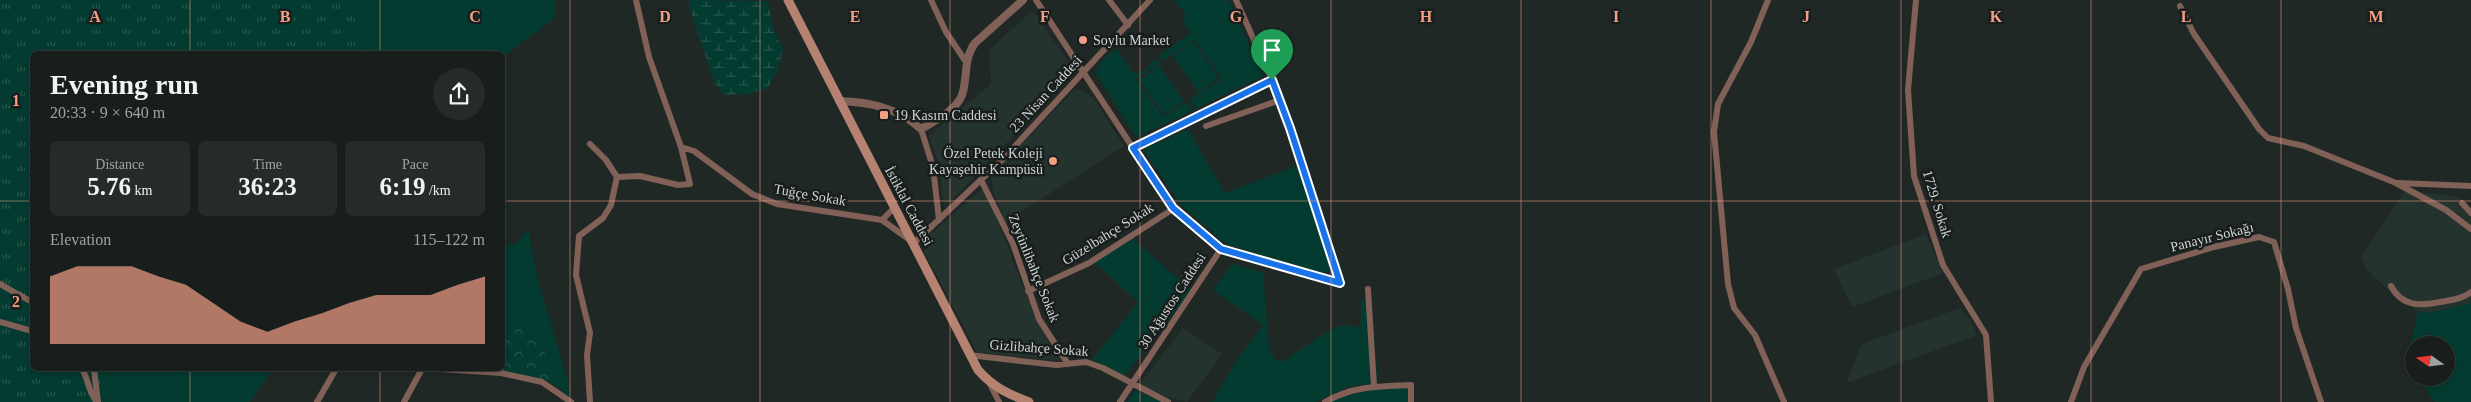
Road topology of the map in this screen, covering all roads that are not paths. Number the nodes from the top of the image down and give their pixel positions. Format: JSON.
{"nodes":[{"id":1,"x":636,"y":0,"type":"edge"},
{"id":2,"x":788,"y":0,"type":"edge"},
{"id":3,"x":931,"y":0,"type":"edge"},
{"id":4,"x":1023,"y":0,"type":"edge"},
{"id":5,"x":1036,"y":0,"type":"edge"},
{"id":6,"x":1109,"y":0,"type":"edge"},
{"id":7,"x":1150,"y":0,"type":"edge"},
{"id":8,"x":1236,"y":0,"type":"edge"},
{"id":9,"x":1768,"y":0,"type":"edge"},
{"id":10,"x":1916,"y":0,"type":"edge"},
{"id":11,"x":2180,"y":6,"type":"dead end"},
{"id":12,"x":1128,"y":25,"type":"junction"},
{"id":13,"x":966,"y":62,"type":"junction"},
{"id":14,"x":1084,"y":72,"type":"junction"},
{"id":15,"x":1272,"y":80,"type":"junction"},
{"id":16,"x":1280,"y":100,"type":"junction"},
{"id":17,"x":839,"y":101,"type":"junction"},
{"id":18,"x":1206,"y":126,"type":"dead end"},
{"id":19,"x":921,"y":129,"type":"junction"},
{"id":20,"x":590,"y":144,"type":"dead end"},
{"id":21,"x":681,"y":147,"type":"junction"},
{"id":22,"x":1133,"y":148,"type":"junction"},
{"id":23,"x":617,"y":177,"type":"junction"},
{"id":24,"x":981,"y":180,"type":"junction"},
{"id":25,"x":2396,"y":183,"type":"junction"},
{"id":26,"x":2471,"y":186,"type":"edge"},
{"id":27,"x":2462,"y":203,"type":"dead end"},
{"id":28,"x":894,"y":207,"type":"junction"},
{"id":29,"x":1173,"y":208,"type":"junction"},
{"id":30,"x":2471,"y":213,"type":"edge"},
{"id":31,"x":882,"y":220,"type":"junction"},
{"id":32,"x":939,"y":220,"type":"junction"},
{"id":33,"x":2471,"y":229,"type":"edge"},
{"id":34,"x":914,"y":243,"type":"junction"},
{"id":35,"x":1221,"y":249,"type":"junction"},
{"id":36,"x":0,"y":284,"type":"edge"},
{"id":37,"x":2392,"y":286,"type":"dead end"},
{"id":38,"x":1368,"y":289,"type":"dead end"},
{"id":39,"x":1028,"y":291,"type":"junction"},
{"id":40,"x":2471,"y":292,"type":"edge"},
{"id":41,"x":30,"y":301,"type":"edge"},
{"id":42,"x":0,"y":322,"type":"edge"},
{"id":43,"x":30,"y":330,"type":"edge"},
{"id":44,"x":969,"y":355,"type":"junction"},
{"id":45,"x":1068,"y":364,"type":"junction"},
{"id":46,"x":83,"y":371,"type":"edge"},
{"id":47,"x":94,"y":371,"type":"edge"},
{"id":48,"x":335,"y":371,"type":"edge"},
{"id":49,"x":421,"y":371,"type":"edge"},
{"id":50,"x":471,"y":371,"type":"edge"},
{"id":51,"x":990,"y":384,"type":"junction"},
{"id":52,"x":1133,"y":384,"type":"junction"},
{"id":53,"x":1374,"y":387,"type":"junction"},
{"id":54,"x":98,"y":402,"type":"edge"},
{"id":55,"x":317,"y":402,"type":"edge"},
{"id":56,"x":404,"y":402,"type":"edge"},
{"id":57,"x":572,"y":402,"type":"edge"},
{"id":58,"x":590,"y":402,"type":"edge"},
{"id":59,"x":999,"y":402,"type":"edge"},
{"id":60,"x":1029,"y":402,"type":"edge"},
{"id":61,"x":1120,"y":402,"type":"edge"},
{"id":62,"x":1168,"y":402,"type":"edge"},
{"id":63,"x":1325,"y":402,"type":"edge"},
{"id":64,"x":1411,"y":402,"type":"edge"},
{"id":65,"x":1784,"y":402,"type":"edge"},
{"id":66,"x":1991,"y":402,"type":"edge"},
{"id":67,"x":2071,"y":402,"type":"edge"},
{"id":68,"x":2321,"y":402,"type":"edge"}],
"edges":[{"from":1,"to":21,"type":"street"},
{"from":2,"to":17,"type":"main road","name":"İstiklal Caddesi"},
{"from":3,"to":13,"type":"street"},
{"from":4,"to":13,"type":"street"},
{"from":5,"to":14,"type":"street","name":"30 Ağustos Caddesi"},
{"from":6,"to":12,"type":"street"},
{"from":7,"to":12,"type":"street","name":"23 Nisan Caddesi"},
{"from":8,"to":15,"type":"street"},
{"from":9,"to":65,"type":"street"},
{"from":10,"to":66,"type":"street","name":"1729. Sokak"},
{"from":11,"to":25,"type":"street"},
{"from":12,"to":14,"type":"street","name":"23 Nisan Caddesi"},
{"from":13,"to":19,"type":"street"},
{"from":14,"to":22,"type":"street","name":"30 Ağustos Caddesi"},
{"from":14,"to":24,"type":"street","name":"23 Nisan Caddesi"},
{"from":15,"to":16,"type":"street"},
{"from":15,"to":22,"type":"street"},
{"from":16,"to":18,"type":"street"},
{"from":16,"to":35,"type":"street"},
{"from":17,"to":19,"type":"street"},
{"from":17,"to":28,"type":"main road","name":"İstiklal Caddesi"},
{"from":19,"to":32,"type":"street"},
{"from":20,"to":23,"type":"street"},
{"from":21,"to":23,"type":"street"},
{"from":21,"to":31,"type":"street","name":"Tuğçe Sokak"},
{"from":22,"to":29,"type":"street","name":"30 Ağustos Caddesi"},
{"from":23,"to":58,"type":"street"},
{"from":24,"to":32,"type":"street","name":"23 Nisan Caddesi"},
{"from":24,"to":39,"type":"street","name":"Zeytinlibahçe Sokak"},
{"from":25,"to":26,"type":"street"},
{"from":25,"to":33,"type":"street"},
{"from":27,"to":30,"type":"street"},
{"from":28,"to":31,"type":"street"},
{"from":28,"to":34,"type":"main road","name":"İstiklal Caddesi"},
{"from":29,"to":35,"type":"street","name":"30 Ağustos Caddesi"},
{"from":29,"to":39,"type":"street","name":"Güzelbahçe Sokak"},
{"from":31,"to":34,"type":"street","name":"Tuğçe Sokak"},
{"from":32,"to":34,"type":"street","name":"23 Nisan Caddesi"},
{"from":34,"to":44,"type":"main road","name":"İstiklal Caddesi"},
{"from":35,"to":52,"type":"street","name":"30 Ağustos Caddesi"},
{"from":36,"to":41,"type":"street"},
{"from":37,"to":40,"type":"street"},
{"from":38,"to":53,"type":"street"},
{"from":39,"to":45,"type":"street","name":"Zeytinlibahçe Sokak"},
{"from":42,"to":43,"type":"street"},
{"from":44,"to":45,"type":"street","name":"Gizlibahçe Sokak"},
{"from":44,"to":51,"type":"main road","name":"İstiklal Caddesi"},
{"from":45,"to":52,"type":"street","name":"Gizlibahçe Sokak"},
{"from":46,"to":54,"type":"street"},
{"from":47,"to":54,"type":"street"},
{"from":48,"to":55,"type":"street"},
{"from":49,"to":56,"type":"street"},
{"from":50,"to":57,"type":"street"},
{"from":51,"to":59,"type":"street"},
{"from":51,"to":60,"type":"main road","name":"İstiklal Caddesi"},
{"from":52,"to":61,"type":"street","name":"30 Ağustos Caddesi"},
{"from":52,"to":62,"type":"street","name":"Gizlibahçe Sokak"},
{"from":53,"to":63,"type":"street"},
{"from":53,"to":64,"type":"street"},
{"from":67,"to":68,"type":"street","name":"Panayır Sokağı"}]}
